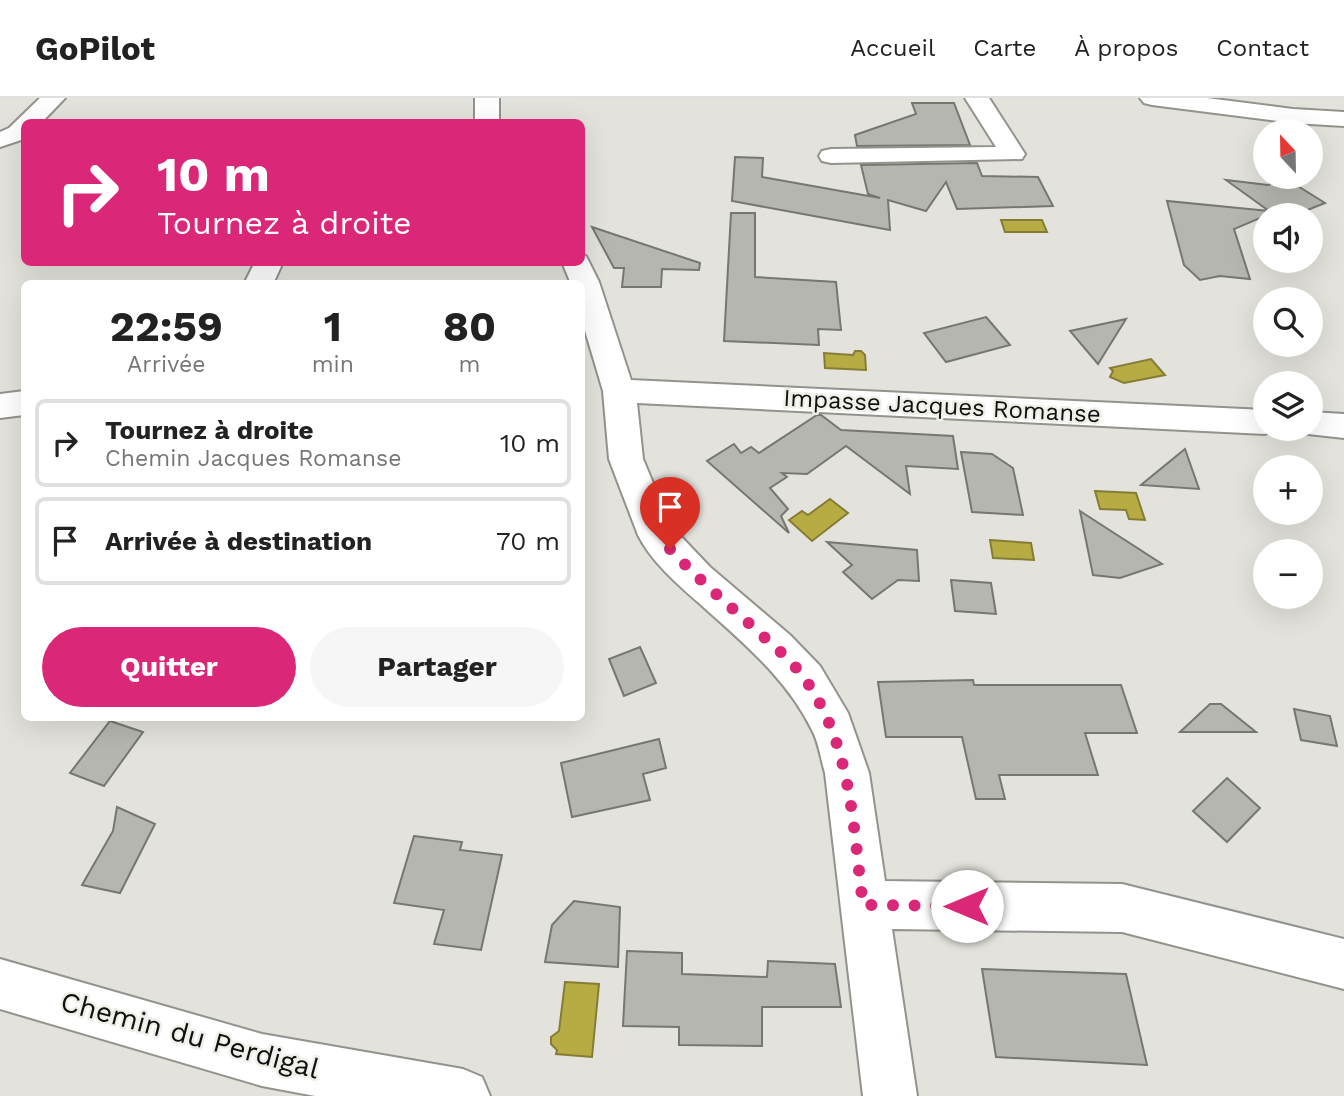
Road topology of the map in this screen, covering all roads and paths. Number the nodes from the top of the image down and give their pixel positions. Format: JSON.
{"nodes":[{"id":1,"x":53,"y":98,"type":"edge"},
{"id":2,"x":487,"y":98,"type":"edge"},
{"id":3,"x":977,"y":98,"type":"edge"},
{"id":4,"x":1152,"y":98,"type":"edge"},
{"id":5,"x":31,"y":119,"type":"edge"},
{"id":6,"x":487,"y":119,"type":"edge"},
{"id":7,"x":1344,"y":119,"type":"edge"},
{"id":8,"x":831,"y":156,"type":"dead end"},
{"id":9,"x":585,"y":282,"type":"edge"},
{"id":10,"x":619,"y":391,"type":"junction"},
{"id":11,"x":21,"y":402,"type":"edge"},
{"id":12,"x":0,"y":405,"type":"edge"},
{"id":13,"x":1253,"y":421,"type":"edge"},
{"id":14,"x":1323,"y":425,"type":"edge"},
{"id":15,"x":1344,"y":426,"type":"edge"},
{"id":16,"x":863,"y":905,"type":"junction"},
{"id":17,"x":1344,"y":964,"type":"edge"},
{"id":18,"x":0,"y":984,"type":"edge"},
{"id":19,"x":463,"y":1096,"type":"edge"},
{"id":20,"x":890,"y":1096,"type":"edge"}],
"edges":[{"from":1,"to":5,"type":"street"},
{"from":2,"to":6,"type":"street"},
{"from":3,"to":8,"type":"street"},
{"from":4,"to":7,"type":"street"},
{"from":9,"to":10,"type":"street"},
{"from":10,"to":13,"type":"street","name":"Impasse Jacques Romanse"},
{"from":10,"to":16,"type":"street"},
{"from":11,"to":12,"type":"street"},
{"from":14,"to":15,"type":"street"},
{"from":16,"to":17,"type":"street"},
{"from":16,"to":20,"type":"street"},
{"from":18,"to":19,"type":"street","name":"Chemin du Perdigal"}]}
